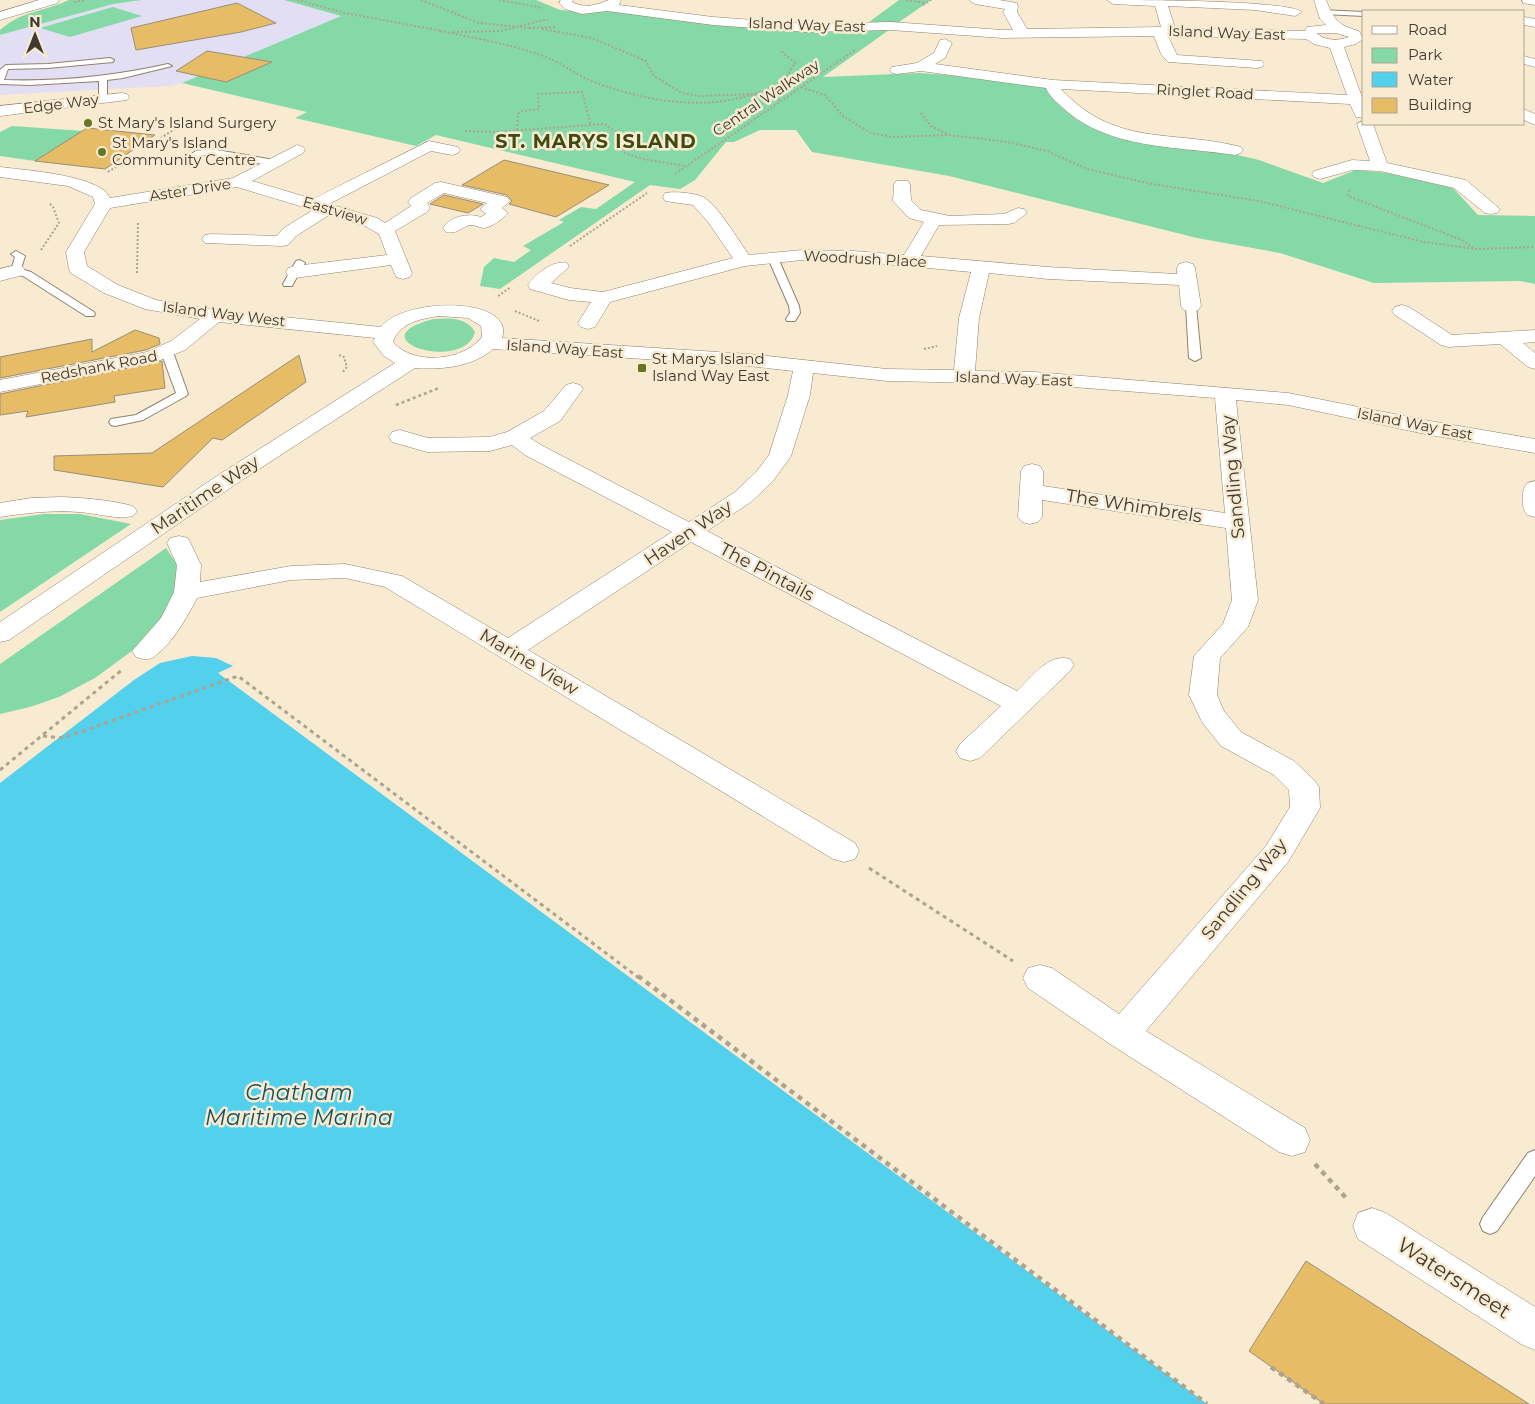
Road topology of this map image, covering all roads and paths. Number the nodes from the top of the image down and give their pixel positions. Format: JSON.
{"nodes":[{"id":1,"x":22,"y":0,"type":"edge"},
{"id":2,"x":53,"y":0,"type":"edge"},
{"id":3,"x":421,"y":0,"type":"edge"},
{"id":4,"x":499,"y":0,"type":"edge"},
{"id":5,"x":906,"y":0,"type":"edge"},
{"id":6,"x":931,"y":0,"type":"edge"},
{"id":7,"x":975,"y":0,"type":"edge"},
{"id":8,"x":1113,"y":0,"type":"edge"},
{"id":9,"x":1528,"y":0,"type":"edge"},
{"id":10,"x":297,"y":1,"type":"edge"},
{"id":11,"x":1535,"y":1,"type":"edge"},
{"id":12,"x":1160,"y":2,"type":"junction"},
{"id":13,"x":926,"y":3,"type":"junction"},
{"id":14,"x":610,"y":4,"type":"edge"},
{"id":15,"x":568,"y":7,"type":"edge"},
{"id":16,"x":1295,"y":12,"type":"dead end"},
{"id":17,"x":1362,"y":14,"type":"edge"},
{"id":18,"x":0,"y":16,"type":"edge"},
{"id":19,"x":1320,"y":19,"type":"edge"},
{"id":20,"x":891,"y":26,"type":"junction"},
{"id":21,"x":518,"y":27,"type":"junction"},
{"id":22,"x":440,"y":31,"type":"junction"},
{"id":23,"x":1164,"y":31,"type":"junction"},
{"id":24,"x":1022,"y":34,"type":"junction"},
{"id":25,"x":1337,"y":36,"type":"junction"},
{"id":26,"x":1360,"y":39,"type":"edge"},
{"id":27,"x":945,"y":43,"type":"dead end"},
{"id":28,"x":110,"y":60,"type":"dead end"},
{"id":29,"x":1022,"y":63,"type":"dead end"},
{"id":30,"x":1257,"y":64,"type":"dead end"},
{"id":31,"x":168,"y":66,"type":"dead end"},
{"id":32,"x":921,"y":67,"type":"junction"},
{"id":33,"x":897,"y":70,"type":"dead end"},
{"id":34,"x":1014,"y":77,"type":"junction"},
{"id":35,"x":103,"y":78,"type":"junction"},
{"id":36,"x":1053,"y":84,"type":"junction"},
{"id":37,"x":801,"y":87,"type":"junction"},
{"id":38,"x":760,"y":94,"type":"junction"},
{"id":39,"x":122,"y":97,"type":"dead end"},
{"id":40,"x":103,"y":98,"type":"junction"},
{"id":41,"x":1356,"y":100,"type":"junction"},
{"id":42,"x":781,"y":101,"type":"junction"},
{"id":43,"x":0,"y":111,"type":"edge"},
{"id":44,"x":921,"y":113,"type":"dead end"},
{"id":45,"x":1362,"y":116,"type":"edge"},
{"id":46,"x":186,"y":121,"type":"dead end"},
{"id":47,"x":591,"y":125,"type":"junction"},
{"id":48,"x":1365,"y":125,"type":"edge"},
{"id":49,"x":517,"y":130,"type":"junction"},
{"id":50,"x":495,"y":132,"type":"dead end"},
{"id":51,"x":949,"y":135,"type":"junction"},
{"id":52,"x":147,"y":147,"type":"dead end"},
{"id":53,"x":297,"y":150,"type":"dead end"},
{"id":54,"x":452,"y":150,"type":"dead end"},
{"id":55,"x":1235,"y":150,"type":"dead end"},
{"id":56,"x":134,"y":156,"type":"dead end"},
{"id":57,"x":184,"y":161,"type":"dead end"},
{"id":58,"x":274,"y":163,"type":"junction"},
{"id":59,"x":1352,"y":165,"type":"junction"},
{"id":60,"x":685,"y":166,"type":"junction"},
{"id":61,"x":1380,"y":166,"type":"junction"},
{"id":62,"x":106,"y":174,"type":"dead end"},
{"id":63,"x":1320,"y":174,"type":"dead end"},
{"id":64,"x":3,"y":175,"type":"edge"},
{"id":65,"x":671,"y":176,"type":"dead end"},
{"id":66,"x":238,"y":182,"type":"junction"},
{"id":67,"x":902,"y":185,"type":"dead end"},
{"id":68,"x":647,"y":193,"type":"dead end"},
{"id":69,"x":671,"y":197,"type":"dead end"},
{"id":70,"x":104,"y":204,"type":"junction"},
{"id":71,"x":320,"y":207,"type":"junction"},
{"id":72,"x":1491,"y":209,"type":"dead end"},
{"id":73,"x":1018,"y":213,"type":"dead end"},
{"id":74,"x":934,"y":219,"type":"junction"},
{"id":75,"x":452,"y":228,"type":"dead end"},
{"id":76,"x":385,"y":230,"type":"junction"},
{"id":77,"x":210,"y":239,"type":"dead end"},
{"id":78,"x":1535,"y":247,"type":"edge"},
{"id":79,"x":1476,"y":249,"type":"junction"},
{"id":80,"x":562,"y":258,"type":"joint"},
{"id":81,"x":773,"y":258,"type":"junction"},
{"id":82,"x":910,"y":260,"type":"junction"},
{"id":83,"x":744,"y":261,"type":"junction"},
{"id":84,"x":10,"y":266,"type":"edge"},
{"id":85,"x":981,"y":267,"type":"junction"},
{"id":86,"x":294,"y":273,"type":"dead end"},
{"id":87,"x":516,"y":284,"type":"dead end"},
{"id":88,"x":603,"y":298,"type":"junction"},
{"id":89,"x":491,"y":301,"type":"dead end"},
{"id":90,"x":1191,"y":306,"type":"joint"},
{"id":91,"x":1402,"y":311,"type":"dead end"},
{"id":92,"x":90,"y":314,"type":"dead end"},
{"id":93,"x":215,"y":316,"type":"junction"},
{"id":94,"x":791,"y":319,"type":"dead end"},
{"id":95,"x":588,"y":323,"type":"dead end"},
{"id":96,"x":385,"y":333,"type":"junction"},
{"id":97,"x":1535,"y":336,"type":"edge"},
{"id":98,"x":1506,"y":339,"type":"junction"},
{"id":99,"x":488,"y":343,"type":"junction"},
{"id":100,"x":167,"y":352,"type":"junction"},
{"id":101,"x":1195,"y":358,"type":"dead end"},
{"id":102,"x":412,"y":361,"type":"junction"},
{"id":103,"x":1535,"y":363,"type":"edge"},
{"id":104,"x":804,"y":366,"type":"junction"},
{"id":105,"x":964,"y":376,"type":"junction"},
{"id":106,"x":0,"y":386,"type":"edge"},
{"id":107,"x":444,"y":386,"type":"dead end"},
{"id":108,"x":573,"y":389,"type":"dead end"},
{"id":109,"x":1225,"y":393,"type":"junction"},
{"id":110,"x":394,"y":406,"type":"dead end"},
{"id":111,"x":115,"y":422,"type":"dead end"},
{"id":112,"x":400,"y":436,"type":"dead end"},
{"id":113,"x":515,"y":437,"type":"junction"},
{"id":114,"x":1535,"y":446,"type":"edge"},
{"id":115,"x":1535,"y":488,"type":"edge"},
{"id":116,"x":0,"y":510,"type":"edge"},
{"id":117,"x":1535,"y":510,"type":"edge"},
{"id":118,"x":125,"y":511,"type":"dead end"},
{"id":119,"x":1030,"y":517,"type":"dead end"},
{"id":120,"x":1236,"y":522,"type":"junction"},
{"id":121,"x":690,"y":532,"type":"junction"},
{"id":122,"x":179,"y":543,"type":"dead end"},
{"id":123,"x":187,"y":592,"type":"junction"},
{"id":124,"x":0,"y":634,"type":"edge"},
{"id":125,"x":509,"y":650,"type":"junction"},
{"id":126,"x":145,"y":651,"type":"joint"},
{"id":127,"x":1061,"y":665,"type":"dead end"},
{"id":128,"x":1020,"y":704,"type":"junction"},
{"id":129,"x":43,"y":736,"type":"junction"},
{"id":130,"x":970,"y":751,"type":"dead end"},
{"id":131,"x":0,"y":770,"type":"edge"},
{"id":132,"x":844,"y":851,"type":"joint"},
{"id":133,"x":1040,"y":978,"type":"joint"},
{"id":134,"x":1122,"y":1034,"type":"junction"},
{"id":135,"x":1292,"y":1140,"type":"joint"},
{"id":136,"x":1535,"y":1159,"type":"edge"},
{"id":137,"x":1490,"y":1224,"type":"dead end"},
{"id":138,"x":1372,"y":1226,"type":"joint"},
{"id":139,"x":1535,"y":1330,"type":"edge"},
{"id":140,"x":1271,"y":1367,"type":"dead end"},
{"id":141,"x":1207,"y":1404,"type":"edge"},
{"id":142,"x":1324,"y":1404,"type":"edge"}],
"edges":[{"from":1,"to":18,"type":"street"},
{"from":2,"to":18,"type":"street"},
{"from":3,"to":21,"type":"path"},
{"from":4,"to":15,"type":"path"},
{"from":5,"to":13,"type":"path"},
{"from":6,"to":13,"type":"path","name":"Central Walkway"},
{"from":7,"to":24,"type":"street"},
{"from":8,"to":12,"type":"street"},
{"from":9,"to":11,"type":"street"},
{"from":10,"to":22,"type":"path"},
{"from":12,"to":16,"type":"street"},
{"from":12,"to":23,"type":"street"},
{"from":13,"to":20,"type":"path","name":"Central Walkway"},
{"from":14,"to":15,"type":"street","name":"Island Way East"},
{"from":14,"to":20,"type":"street","name":"Island Way East"},
{"from":15,"to":21,"type":"path"},
{"from":17,"to":19,"type":"lane"},
{"from":19,"to":23,"type":"street","name":"Island Way East"},
{"from":19,"to":25,"type":"street","name":"Island Way East"},
{"from":20,"to":24,"type":"street","name":"Island Way East"},
{"from":20,"to":37,"type":"path","name":"Central Walkway"},
{"from":21,"to":22,"type":"path"},
{"from":21,"to":38,"type":"path"},
{"from":22,"to":38,"type":"path"},
{"from":23,"to":24,"type":"street","name":"Island Way East"},
{"from":23,"to":30,"type":"street"},
{"from":25,"to":26,"type":"street"},
{"from":25,"to":41,"type":"street"},
{"from":27,"to":32,"type":"street"},
{"from":28,"to":35,"type":"lane"},
{"from":29,"to":34,"type":"street"},
{"from":31,"to":35,"type":"lane"},
{"from":32,"to":33,"type":"street"},
{"from":32,"to":34,"type":"street","name":"Ringlet Road"},
{"from":34,"to":36,"type":"street","name":"Ringlet Road"},
{"from":35,"to":40,"type":"lane"},
{"from":36,"to":41,"type":"street","name":"Ringlet Road"},
{"from":36,"to":55,"type":"street"},
{"from":37,"to":42,"type":"path","name":"Central Walkway"},
{"from":37,"to":51,"type":"path"},
{"from":38,"to":42,"type":"path"},
{"from":39,"to":40,"type":"street","name":"Edge Way"},
{"from":40,"to":43,"type":"street","name":"Edge Way"},
{"from":41,"to":45,"type":"street"},
{"from":42,"to":60,"type":"path","name":"Central Walkway"},
{"from":44,"to":51,"type":"path"},
{"from":46,"to":52,"type":"path"},
{"from":47,"to":49,"type":"path"},
{"from":47,"to":49,"type":"path"},
{"from":47,"to":60,"type":"path"},
{"from":48,"to":61,"type":"street"},
{"from":49,"to":50,"type":"path"},
{"from":51,"to":79,"type":"path"},
{"from":53,"to":58,"type":"street","name":"Aster Drive"},
{"from":54,"to":71,"type":"street"},
{"from":56,"to":62,"type":"path"},
{"from":57,"to":58,"type":"lane"},
{"from":58,"to":66,"type":"street","name":"Aster Drive"},
{"from":59,"to":61,"type":"street"},
{"from":59,"to":63,"type":"street"},
{"from":59,"to":79,"type":"path"},
{"from":60,"to":65,"type":"path","name":"Central Walkway"},
{"from":61,"to":72,"type":"street"},
{"from":64,"to":70,"type":"street"},
{"from":66,"to":70,"type":"street","name":"Aster Drive"},
{"from":66,"to":71,"type":"street","name":"Eastview"},
{"from":67,"to":74,"type":"street"},
{"from":68,"to":80,"type":"path"},
{"from":69,"to":83,"type":"street"},
{"from":70,"to":93,"type":"street","name":"Island Way West"},
{"from":71,"to":76,"type":"street","name":"Eastview"},
{"from":71,"to":77,"type":"street"},
{"from":73,"to":74,"type":"street"},
{"from":74,"to":82,"type":"street"},
{"from":75,"to":76,"type":"street"},
{"from":76,"to":86,"type":"street","name":"Eastview"},
{"from":78,"to":79,"type":"path"},
{"from":80,"to":88,"type":"street"},
{"from":81,"to":82,"type":"street","name":"Woodrush Place"},
{"from":81,"to":83,"type":"street","name":"Woodrush Place"},
{"from":81,"to":94,"type":"lane"},
{"from":82,"to":85,"type":"street","name":"Woodrush Place"},
{"from":83,"to":88,"type":"street","name":"Woodrush Place"},
{"from":84,"to":92,"type":"lane"},
{"from":85,"to":90,"type":"street","name":"Woodrush Place"},
{"from":85,"to":105,"type":"street"},
{"from":87,"to":89,"type":"path"},
{"from":88,"to":95,"type":"street"},
{"from":90,"to":101,"type":"lane"},
{"from":91,"to":98,"type":"street"},
{"from":93,"to":96,"type":"street","name":"Island Way West"},
{"from":93,"to":100,"type":"street","name":"Redshank Road"},
{"from":96,"to":99,"type":"street"},
{"from":96,"to":102,"type":"street"},
{"from":97,"to":98,"type":"street"},
{"from":98,"to":103,"type":"street"},
{"from":99,"to":102,"type":"street"},
{"from":99,"to":104,"type":"street","name":"Island Way East"},
{"from":100,"to":106,"type":"street","name":"Redshank Road"},
{"from":100,"to":111,"type":"lane"},
{"from":102,"to":124,"type":"street","name":"Maritime Way"},
{"from":104,"to":105,"type":"street","name":"Island Way East"},
{"from":104,"to":121,"type":"street","name":"Haven Way"},
{"from":105,"to":109,"type":"street","name":"Island Way East"},
{"from":107,"to":110,"type":"path"},
{"from":108,"to":113,"type":"street"},
{"from":109,"to":114,"type":"street","name":"Island Way East"},
{"from":109,"to":120,"type":"street","name":"Sandling Way"},
{"from":112,"to":113,"type":"street"},
{"from":113,"to":121,"type":"street","name":"The Pintails"},
{"from":115,"to":117,"type":"street"},
{"from":116,"to":118,"type":"street"},
{"from":119,"to":120,"type":"street","name":"The Whimbrels"},
{"from":120,"to":134,"type":"street","name":"Sandling Way"},
{"from":121,"to":125,"type":"street","name":"Haven Way"},
{"from":121,"to":128,"type":"street","name":"The Pintails"},
{"from":122,"to":123,"type":"street"},
{"from":123,"to":125,"type":"street","name":"Marine View"},
{"from":123,"to":126,"type":"street"},
{"from":125,"to":132,"type":"street","name":"Marine View"},
{"from":126,"to":129,"type":"path"},
{"from":127,"to":128,"type":"street"},
{"from":128,"to":130,"type":"street"},
{"from":129,"to":131,"type":"path"},
{"from":129,"to":141,"type":"path"},
{"from":132,"to":133,"type":"path"},
{"from":133,"to":134,"type":"street"},
{"from":134,"to":135,"type":"street"},
{"from":135,"to":138,"type":"path"},
{"from":136,"to":137,"type":"lane"},
{"from":138,"to":139,"type":"street","name":"Watersmeet"},
{"from":140,"to":142,"type":"path"}]}
